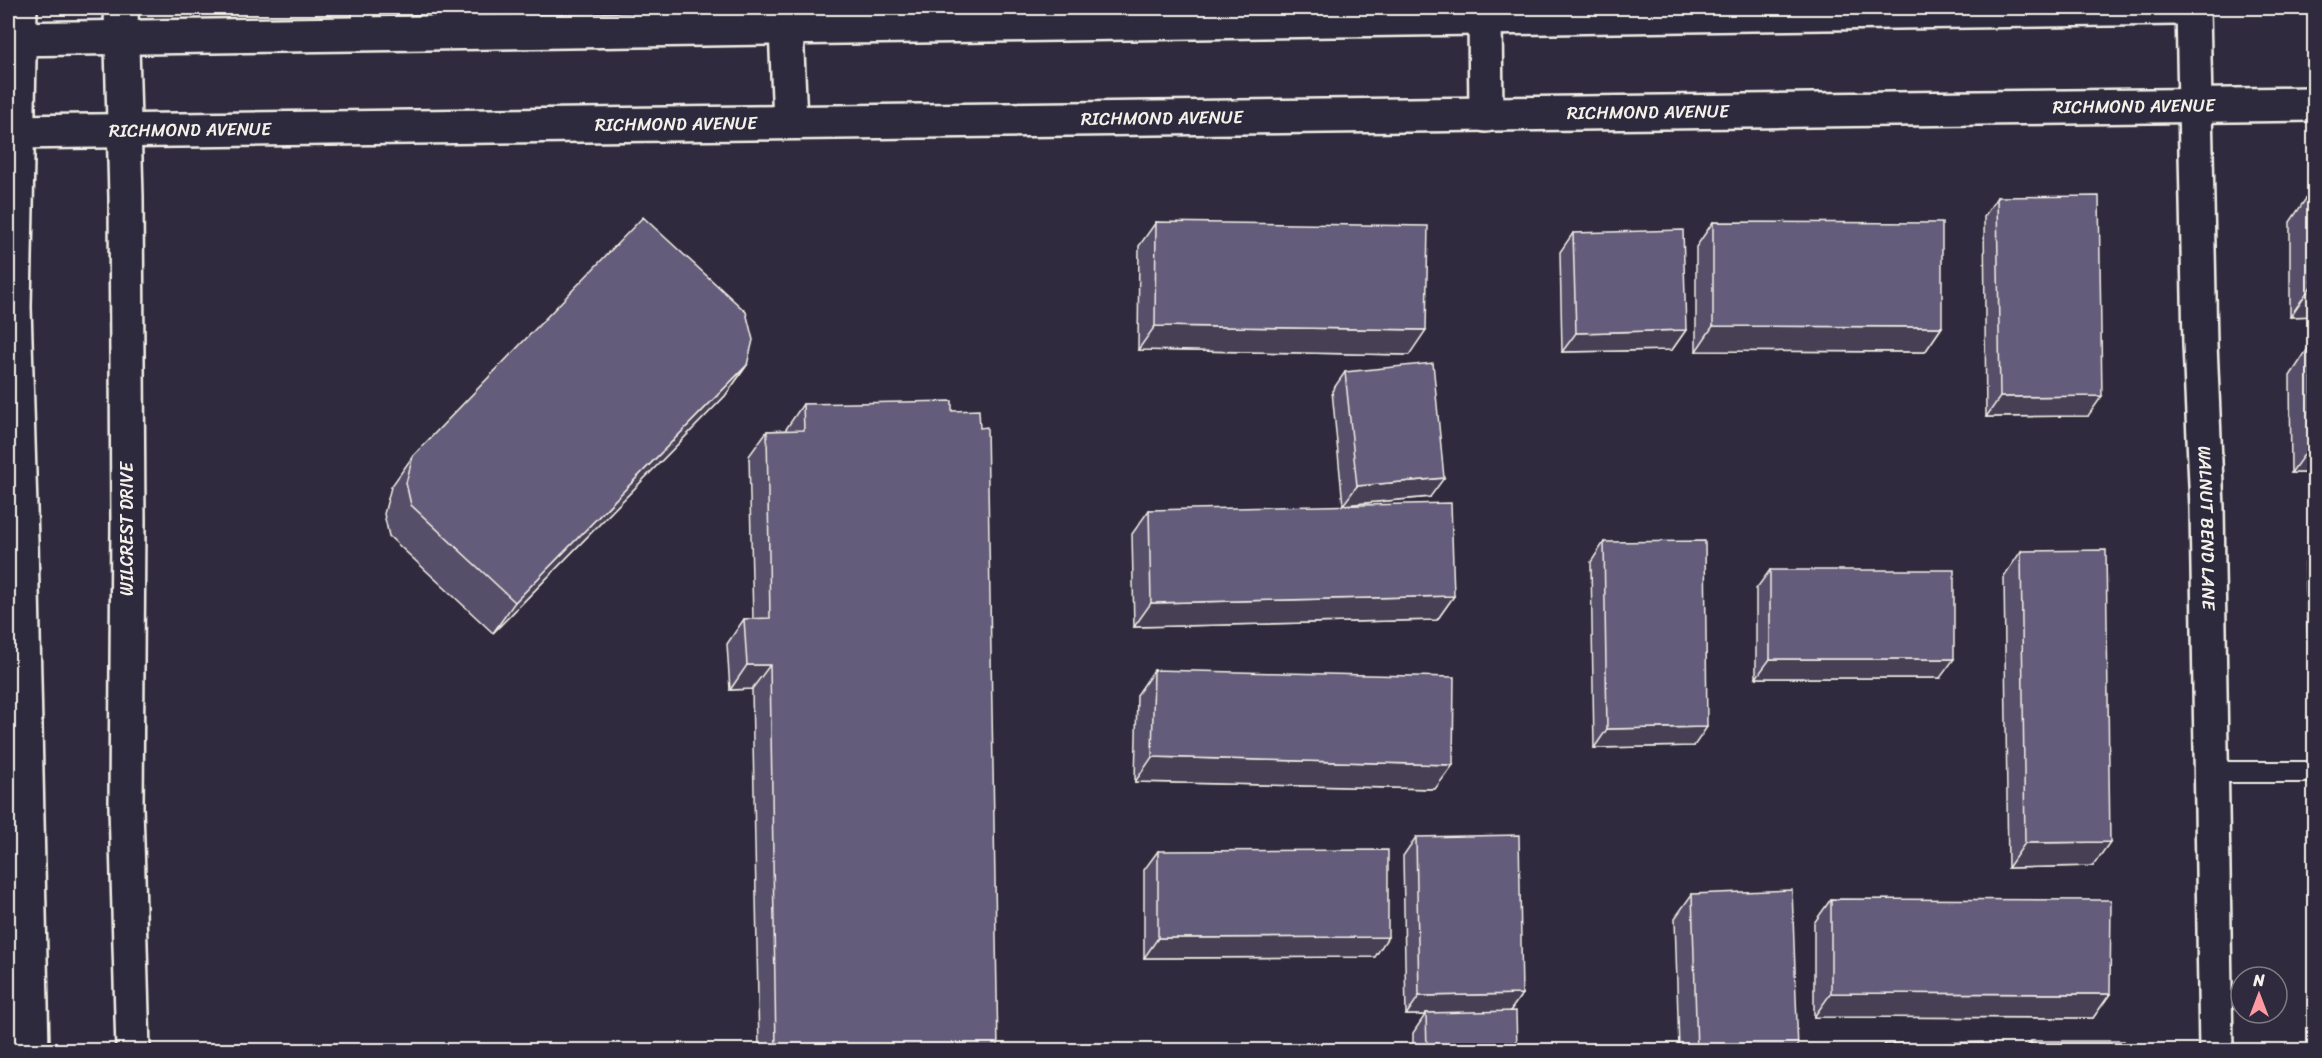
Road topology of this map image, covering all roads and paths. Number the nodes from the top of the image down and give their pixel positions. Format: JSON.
{"nodes":[{"id":1,"x":2178,"y":8,"type":"edge"},
{"id":2,"x":2193,"y":8,"type":"edge"},
{"id":3,"x":1485,"y":17,"type":"junction"},
{"id":4,"x":786,"y":18,"type":"edge"},
{"id":5,"x":363,"y":21,"type":"edge"},
{"id":6,"x":121,"y":22,"type":"edge"},
{"id":7,"x":16,"y":29,"type":"edge"},
{"id":8,"x":2314,"y":104,"type":"edge"},
{"id":9,"x":2195,"y":105,"type":"junction"},
{"id":10,"x":1486,"y":115,"type":"junction"},
{"id":11,"x":790,"y":121,"type":"junction"},
{"id":12,"x":124,"y":130,"type":"junction"},
{"id":13,"x":12,"y":132,"type":"edge"},
{"id":14,"x":2212,"y":772,"type":"junction"},
{"id":15,"x":2314,"y":772,"type":"edge"},
{"id":16,"x":32,"y":1050,"type":"edge"},
{"id":17,"x":134,"y":1050,"type":"edge"},
{"id":18,"x":2216,"y":1050,"type":"edge"}],
"edges":[{"from":1,"to":3,"type":"main road"},
{"from":2,"to":9,"type":"main road","name":"WALNUT BEND LANE"},
{"from":3,"to":4,"type":"main road"},
{"from":3,"to":10,"type":"main road"},
{"from":4,"to":5,"type":"main road"},
{"from":4,"to":11,"type":"main road"},
{"from":5,"to":6,"type":"main road"},
{"from":6,"to":7,"type":"main road"},
{"from":6,"to":12,"type":"main road","name":"WILCREST DRIVE"},
{"from":7,"to":13,"type":"main road"},
{"from":8,"to":9,"type":"main road","name":"RICHMOND AVENUE"},
{"from":9,"to":10,"type":"main road","name":"RICHMOND AVENUE"},
{"from":9,"to":14,"type":"main road","name":"WALNUT BEND LANE"},
{"from":10,"to":11,"type":"main road","name":"RICHMOND AVENUE"},
{"from":11,"to":12,"type":"main road","name":"RICHMOND AVENUE"},
{"from":12,"to":13,"type":"main road","name":"RICHMOND AVENUE"},
{"from":12,"to":17,"type":"main road","name":"WILCREST DRIVE"},
{"from":13,"to":16,"type":"main road"},
{"from":14,"to":15,"type":"lane"},
{"from":14,"to":18,"type":"main road","name":"WALNUT BEND LANE"}]}
